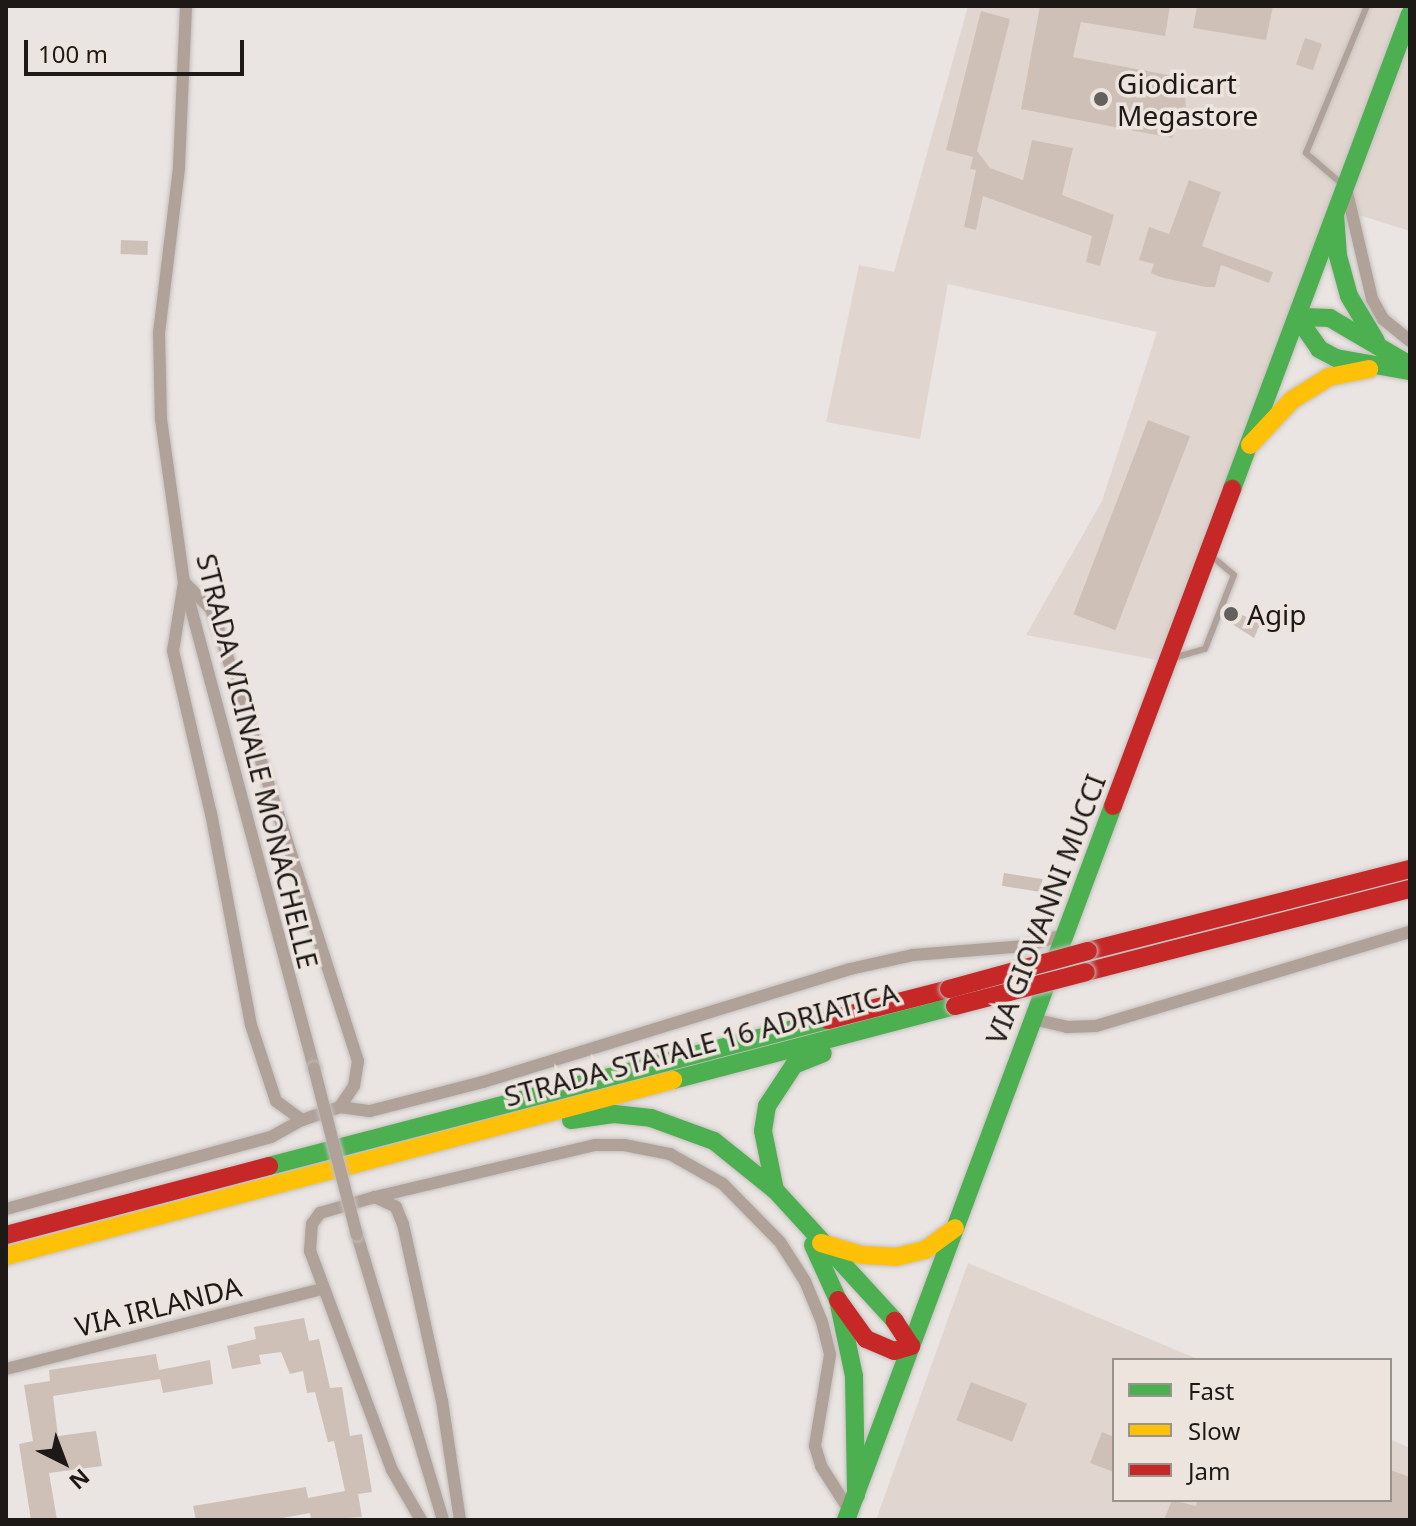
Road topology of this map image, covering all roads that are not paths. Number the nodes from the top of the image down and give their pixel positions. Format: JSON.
{"nodes":[{"id":1,"x":186,"y":6,"type":"edge"},
{"id":2,"x":1367,"y":6,"type":"edge"},
{"id":3,"x":1410,"y":14,"type":"edge"},
{"id":4,"x":1345,"y":186,"type":"junction"},
{"id":5,"x":1335,"y":215,"type":"junction"},
{"id":6,"x":1297,"y":317,"type":"junction"},
{"id":7,"x":1410,"y":341,"type":"edge"},
{"id":8,"x":1379,"y":345,"type":"junction"},
{"id":9,"x":1410,"y":365,"type":"edge"},
{"id":10,"x":1384,"y":367,"type":"junction"},
{"id":11,"x":1410,"y":371,"type":"edge"},
{"id":12,"x":1250,"y":445,"type":"junction"},
{"id":13,"x":1210,"y":554,"type":"junction"},
{"id":14,"x":184,"y":582,"type":"junction"},
{"id":15,"x":1169,"y":659,"type":"junction"},
{"id":16,"x":1410,"y":869,"type":"edge"},
{"id":17,"x":1410,"y":889,"type":"edge"},
{"id":18,"x":1410,"y":932,"type":"edge"},
{"id":19,"x":1066,"y":934,"type":"junction"},
{"id":20,"x":952,"y":998,"type":"junction"},
{"id":21,"x":1033,"y":1019,"type":"junction"},
{"id":22,"x":340,"y":1107,"type":"junction"},
{"id":23,"x":540,"y":1116,"type":"junction"},
{"id":24,"x":302,"y":1120,"type":"junction"},
{"id":25,"x":775,"y":1190,"type":"junction"},
{"id":26,"x":375,"y":1197,"type":"junction"},
{"id":27,"x":6,"y":1209,"type":"edge"},
{"id":28,"x":955,"y":1228,"type":"junction"},
{"id":29,"x":806,"y":1229,"type":"junction"},
{"id":30,"x":6,"y":1235,"type":"edge"},
{"id":31,"x":819,"y":1243,"type":"junction"},
{"id":32,"x":6,"y":1256,"type":"edge"},
{"id":33,"x":322,"y":1289,"type":"junction"},
{"id":34,"x":838,"y":1300,"type":"junction"},
{"id":35,"x":911,"y":1346,"type":"junction"},
{"id":36,"x":6,"y":1369,"type":"edge"},
{"id":37,"x":850,"y":1508,"type":"edge"},
{"id":38,"x":421,"y":1520,"type":"edge"},
{"id":39,"x":443,"y":1520,"type":"edge"},
{"id":40,"x":460,"y":1520,"type":"edge"}],
"edges":[{"from":1,"to":14,"type":"street","name":"STRADA VICINALE MONACHELLE"},
{"from":2,"to":4,"type":"lane"},
{"from":3,"to":4,"type":"main road","name":"VIA GIOVANNI MUCCI"},
{"from":4,"to":5,"type":"main road","name":"VIA GIOVANNI MUCCI"},
{"from":4,"to":7,"type":"street"},
{"from":5,"to":6,"type":"main road","name":"VIA GIOVANNI MUCCI"},
{"from":5,"to":8,"type":"main road"},
{"from":6,"to":8,"type":"main road"},
{"from":6,"to":10,"type":"main road"},
{"from":6,"to":12,"type":"main road","name":"VIA GIOVANNI MUCCI"},
{"from":8,"to":9,"type":"main road"},
{"from":10,"to":11,"type":"main road"},
{"from":10,"to":12,"type":"main road"},
{"from":12,"to":13,"type":"main road","name":"VIA GIOVANNI MUCCI"},
{"from":13,"to":15,"type":"main road","name":"VIA GIOVANNI MUCCI"},
{"from":13,"to":15,"type":"lane"},
{"from":14,"to":22,"type":"street"},
{"from":14,"to":24,"type":"street"},
{"from":14,"to":39,"type":"street","name":"STRADA VICINALE MONACHELLE","bridge":true},
{"from":15,"to":19,"type":"main road","name":"VIA GIOVANNI MUCCI"},
{"from":16,"to":20,"type":"main road","name":"STRADA STATALE 16 ADRIATICA","bridge":true},
{"from":17,"to":20,"type":"main road","name":"STRADA STATALE 16 ADRIATICA","bridge":true},
{"from":18,"to":21,"type":"street"},
{"from":19,"to":21,"type":"main road","name":"VIA GIOVANNI MUCCI"},
{"from":19,"to":22,"type":"street"},
{"from":20,"to":23,"type":"main road","name":"STRADA STATALE 16 ADRIATICA"},
{"from":20,"to":25,"type":"main road"},
{"from":20,"to":30,"type":"main road","name":"STRADA STATALE 16 ADRIATICA"},
{"from":21,"to":28,"type":"main road","name":"VIA GIOVANNI MUCCI"},
{"from":22,"to":24,"type":"street"},
{"from":23,"to":25,"type":"main road"},
{"from":23,"to":32,"type":"main road","name":"STRADA STATALE 16 ADRIATICA"},
{"from":24,"to":27,"type":"street"},
{"from":25,"to":29,"type":"main road"},
{"from":26,"to":33,"type":"street"},
{"from":26,"to":37,"type":"street"},
{"from":26,"to":40,"type":"street"},
{"from":28,"to":31,"type":"main road"},
{"from":28,"to":35,"type":"main road","name":"VIA GIOVANNI MUCCI"},
{"from":29,"to":31,"type":"main road"},
{"from":29,"to":34,"type":"main road"},
{"from":31,"to":35,"type":"main road"},
{"from":33,"to":36,"type":"street","name":"VIA IRLANDA"},
{"from":33,"to":38,"type":"street"},
{"from":34,"to":35,"type":"main road"},
{"from":34,"to":37,"type":"main road"},
{"from":35,"to":37,"type":"main road","name":"VIA GIOVANNI MUCCI"}]}
